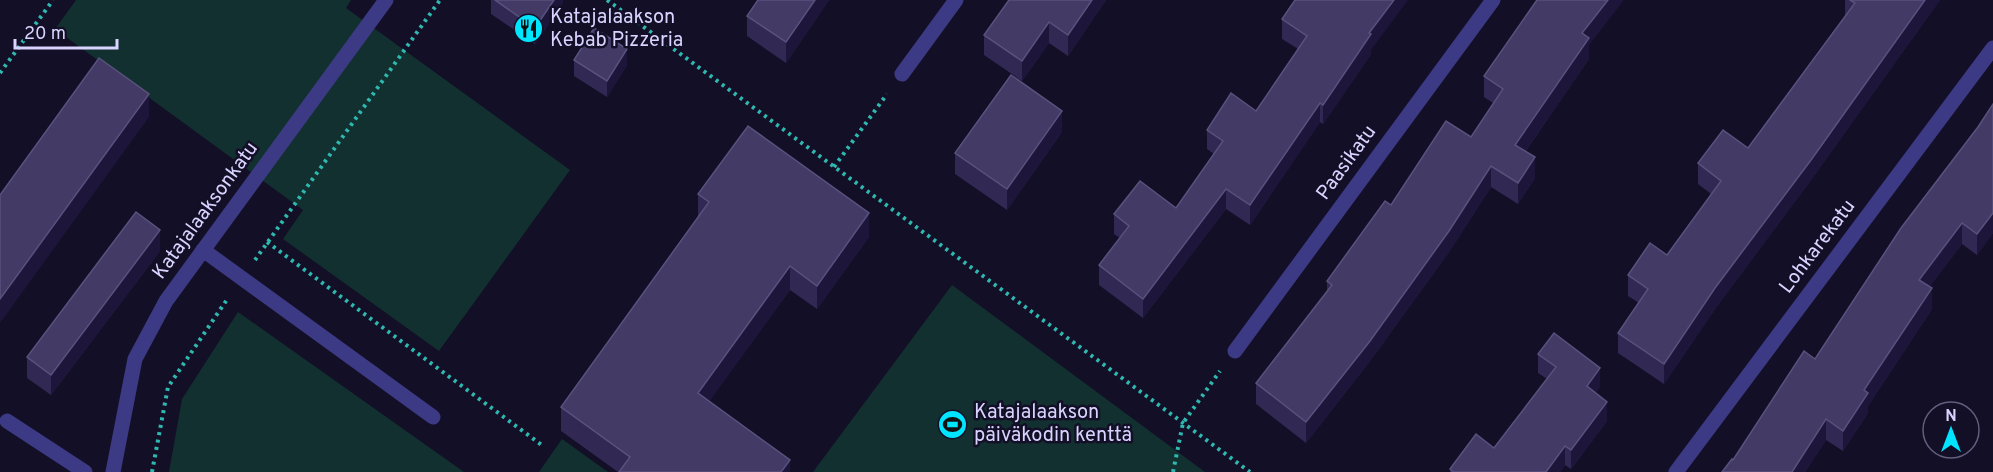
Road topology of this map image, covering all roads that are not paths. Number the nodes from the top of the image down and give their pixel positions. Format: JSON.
{"nodes":[{"id":1,"x":386,"y":0,"type":"edge"},
{"id":2,"x":956,"y":0,"type":"edge"},
{"id":3,"x":1492,"y":0,"type":"edge"},
{"id":4,"x":1993,"y":48,"type":"edge"},
{"id":5,"x":902,"y":74,"type":"road end"},
{"id":6,"x":203,"y":250,"type":"junction"},
{"id":7,"x":1234,"y":351,"type":"road end"},
{"id":8,"x":433,"y":417,"type":"dead end"},
{"id":9,"x":7,"y":421,"type":"dead end"},
{"id":10,"x":85,"y":472,"type":"edge"},
{"id":11,"x":113,"y":472,"type":"edge"},
{"id":12,"x":1676,"y":472,"type":"edge"}],
"edges":[{"from":1,"to":6,"type":"street","name":"Katajalaaksonkatu"},
{"from":2,"to":5,"type":"street"},
{"from":3,"to":7,"type":"street","name":"Paasikatu"},
{"from":4,"to":12,"type":"street","name":"Lohkarekatu"},
{"from":6,"to":8,"type":"street"},
{"from":6,"to":11,"type":"street","name":"Katajalaaksonkatu"},
{"from":9,"to":10,"type":"street"}]}
